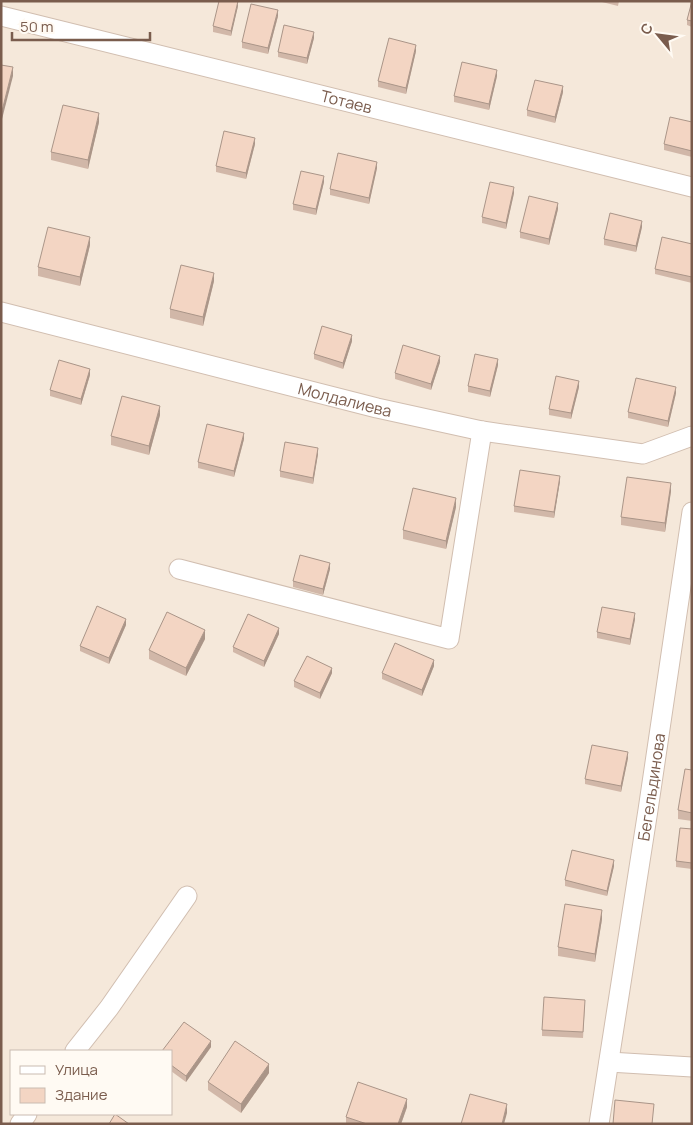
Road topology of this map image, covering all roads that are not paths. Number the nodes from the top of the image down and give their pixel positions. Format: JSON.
{"nodes":[{"id":1,"x":1,"y":16,"type":"edge"},
{"id":2,"x":692,"y":187,"type":"edge"},
{"id":3,"x":1,"y":312,"type":"edge"},
{"id":4,"x":482,"y":431,"type":"junction"},
{"id":5,"x":692,"y":436,"type":"edge"},
{"id":6,"x":692,"y":512,"type":"edge"},
{"id":7,"x":179,"y":569,"type":"dead end"},
{"id":8,"x":187,"y":896,"type":"dead end"},
{"id":9,"x":76,"y":1050,"type":"edge"},
{"id":10,"x":609,"y":1062,"type":"junction"},
{"id":11,"x":692,"y":1067,"type":"edge"},
{"id":12,"x":599,"y":1124,"type":"edge"}],
"edges":[{"from":1,"to":2,"type":"street","name":"Тотаев"},
{"from":3,"to":4,"type":"street","name":"Молдалиева"},
{"from":4,"to":5,"type":"street","name":"Молдалиева"},
{"from":4,"to":7,"type":"street"},
{"from":6,"to":10,"type":"street","name":"Бегельдинова"},
{"from":8,"to":9,"type":"street"},
{"from":10,"to":11,"type":"street"},
{"from":10,"to":12,"type":"street","name":"Бегельдинова"}]}
